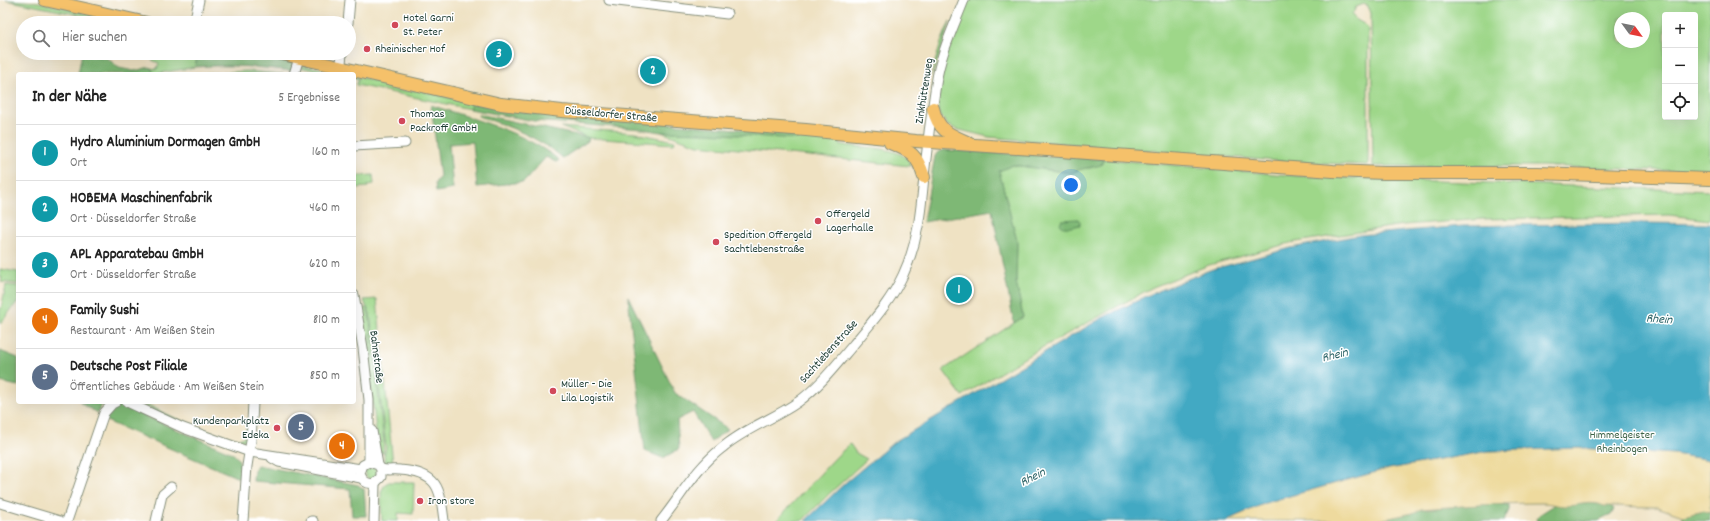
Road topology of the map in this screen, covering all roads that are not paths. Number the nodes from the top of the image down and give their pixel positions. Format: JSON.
{"nodes":[{"id":1,"x":45,"y":0,"type":"edge"},
{"id":2,"x":199,"y":0,"type":"edge"},
{"id":3,"x":350,"y":0,"type":"edge"},
{"id":4,"x":609,"y":0,"type":"edge"},
{"id":5,"x":964,"y":0,"type":"edge"},
{"id":6,"x":688,"y":5,"type":"edge"},
{"id":7,"x":727,"y":14,"type":"dead end"},
{"id":8,"x":116,"y":16,"type":"edge"},
{"id":9,"x":196,"y":16,"type":"edge"},
{"id":10,"x":349,"y":16,"type":"edge"},
{"id":11,"x":298,"y":60,"type":"edge"},
{"id":12,"x":306,"y":60,"type":"edge"},
{"id":13,"x":341,"y":60,"type":"edge"},
{"id":14,"x":340,"y":70,"type":"edge"},
{"id":15,"x":295,"y":72,"type":"edge"},
{"id":16,"x":356,"y":73,"type":"edge"},
{"id":17,"x":933,"y":108,"type":"junction"},
{"id":18,"x":876,"y":138,"type":"junction"},
{"id":19,"x":929,"y":142,"type":"junction"},
{"id":20,"x":405,"y":143,"type":"dead end"},
{"id":21,"x":356,"y":146,"type":"edge"},
{"id":22,"x":976,"y":146,"type":"junction"},
{"id":23,"x":924,"y":177,"type":"junction"},
{"id":24,"x":1710,"y":179,"type":"edge"},
{"id":25,"x":356,"y":307,"type":"edge"},
{"id":26,"x":112,"y":404,"type":"edge"},
{"id":27,"x":131,"y":404,"type":"edge"},
{"id":28,"x":253,"y":404,"type":"edge"},
{"id":29,"x":250,"y":452,"type":"junction"},
{"id":30,"x":372,"y":473,"type":"junction"},
{"id":31,"x":171,"y":487,"type":"dead end"},
{"id":32,"x":0,"y":503,"type":"edge"},
{"id":33,"x":374,"y":517,"type":"edge"},
{"id":34,"x":60,"y":521,"type":"edge"},
{"id":35,"x":67,"y":521,"type":"edge"},
{"id":36,"x":156,"y":521,"type":"edge"},
{"id":37,"x":243,"y":521,"type":"edge"},
{"id":38,"x":444,"y":521,"type":"edge"},
{"id":39,"x":661,"y":521,"type":"edge"}],
"edges":[{"from":1,"to":8,"type":"main road"},
{"from":2,"to":9,"type":"street"},
{"from":3,"to":10,"type":"street"},
{"from":4,"to":6,"type":"street"},
{"from":5,"to":17,"type":"street","name":"Zinkhüttenweg"},
{"from":6,"to":7,"type":"street"},
{"from":11,"to":15,"type":"street"},
{"from":12,"to":14,"type":"main road","name":"Düsseldorfer Straße"},
{"from":13,"to":14,"type":"street"},
{"from":16,"to":18,"type":"main road","name":"Düsseldorfer Straße"},
{"from":17,"to":19,"type":"street","name":"Zinkhüttenweg"},
{"from":17,"to":22,"type":"main road"},
{"from":18,"to":19,"type":"main road","name":"Düsseldorfer Straße"},
{"from":18,"to":23,"type":"main road"},
{"from":19,"to":22,"type":"main road","name":"Düsseldorfer Straße"},
{"from":19,"to":23,"type":"street","name":"Sachtlebenstraße"},
{"from":20,"to":21,"type":"street"},
{"from":22,"to":24,"type":"main road","name":"Düsseldorfer Straße"},
{"from":23,"to":39,"type":"street","name":"Sachtlebenstraße"},
{"from":25,"to":30,"type":"street","name":"Bahnstraße"},
{"from":26,"to":35,"type":"street"},
{"from":27,"to":29,"type":"street"},
{"from":28,"to":29,"type":"street"},
{"from":29,"to":30,"type":"street"},
{"from":29,"to":37,"type":"street"},
{"from":30,"to":33,"type":"street","name":"Bahnstraße"},
{"from":30,"to":38,"type":"street"},
{"from":31,"to":36,"type":"street"},
{"from":32,"to":34,"type":"street"}]}
